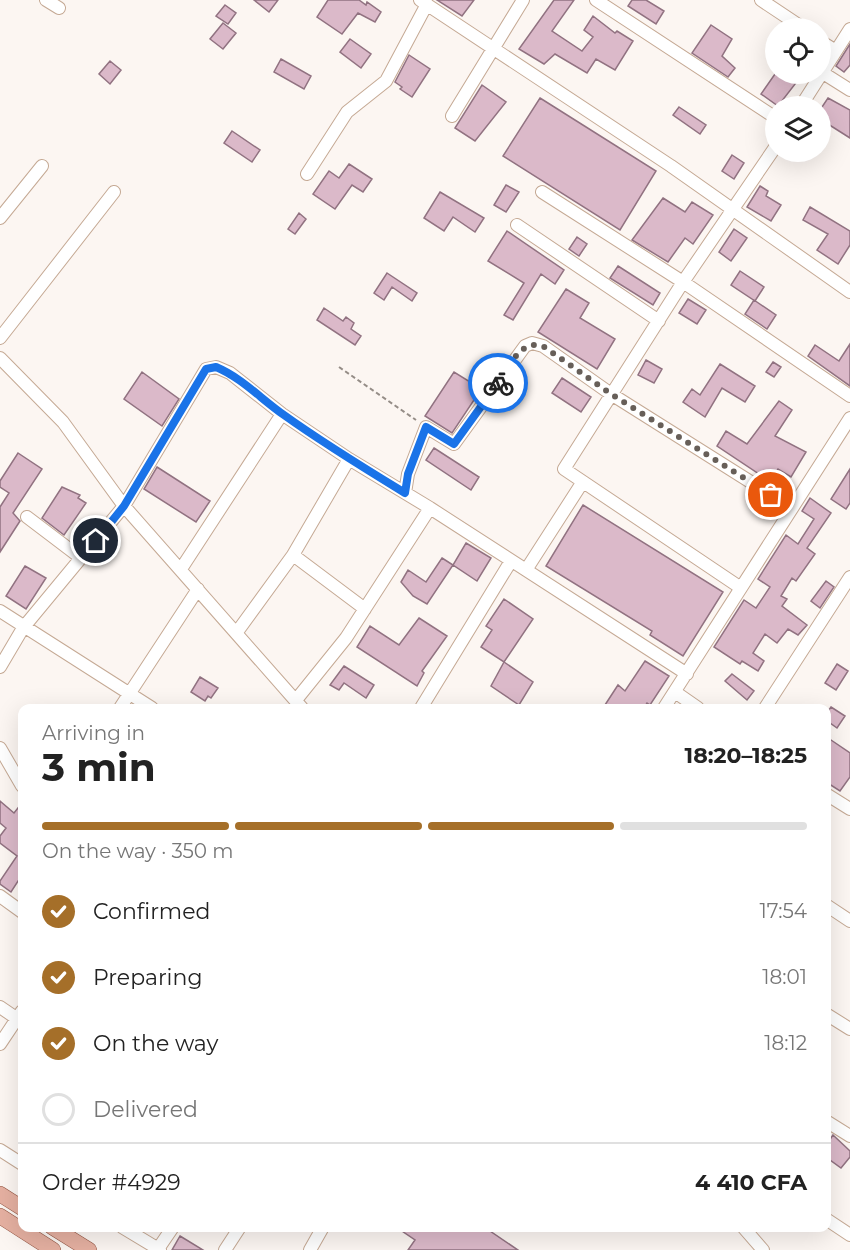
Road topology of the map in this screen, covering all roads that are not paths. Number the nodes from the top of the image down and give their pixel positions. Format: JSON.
{"nodes":[{"id":1,"x":46,"y":0,"type":"edge"},
{"id":2,"x":523,"y":0,"type":"edge"},
{"id":3,"x":596,"y":0,"type":"edge"},
{"id":4,"x":761,"y":0,"type":"edge"},
{"id":5,"x":424,"y":2,"type":"edge"},
{"id":6,"x":59,"y":8,"type":"dead end"},
{"id":7,"x":788,"y":18,"type":"edge"},
{"id":8,"x":850,"y":30,"type":"edge"},
{"id":9,"x":493,"y":48,"type":"junction"},
{"id":10,"x":831,"y":48,"type":"edge"},
{"id":11,"x":836,"y":51,"type":"junction"},
{"id":12,"x":831,"y":59,"type":"edge"},
{"id":13,"x":831,"y":78,"type":"edge"},
{"id":14,"x":850,"y":90,"type":"edge"},
{"id":15,"x":765,"y":111,"type":"edge"},
{"id":16,"x":452,"y":116,"type":"dead end"},
{"id":17,"x":766,"y":162,"type":"edge"},
{"id":18,"x":42,"y":166,"type":"dead end"},
{"id":19,"x":307,"y":174,"type":"dead end"},
{"id":20,"x":114,"y":192,"type":"dead end"},
{"id":21,"x":542,"y":192,"type":"dead end"},
{"id":22,"x":734,"y":210,"type":"junction"},
{"id":23,"x":0,"y":218,"type":"edge"},
{"id":24,"x":517,"y":225,"type":"dead end"},
{"id":25,"x":683,"y":282,"type":"junction"},
{"id":26,"x":850,"y":292,"type":"edge"},
{"id":27,"x":659,"y":321,"type":"junction"},
{"id":28,"x":0,"y":338,"type":"edge"},
{"id":29,"x":0,"y":358,"type":"edge"},
{"id":30,"x":611,"y":394,"type":"junction"},
{"id":31,"x":850,"y":396,"type":"edge"},
{"id":32,"x":282,"y":414,"type":"junction"},
{"id":33,"x":850,"y":418,"type":"edge"},
{"id":34,"x":349,"y":459,"type":"junction"},
{"id":35,"x":582,"y":483,"type":"junction"},
{"id":36,"x":405,"y":493,"type":"junction"},
{"id":37,"x":124,"y":506,"type":"junction"},
{"id":38,"x":430,"y":508,"type":"junction"},
{"id":39,"x":792,"y":508,"type":"junction"},
{"id":40,"x":27,"y":517,"type":"dead end"},
{"id":41,"x":293,"y":555,"type":"junction"},
{"id":42,"x":81,"y":558,"type":"junction"},
{"id":43,"x":511,"y":561,"type":"junction"},
{"id":44,"x":181,"y":569,"type":"junction"},
{"id":45,"x":526,"y":570,"type":"junction"},
{"id":46,"x":850,"y":577,"type":"edge"},
{"id":47,"x":741,"y":588,"type":"junction"},
{"id":48,"x":198,"y":589,"type":"junction"},
{"id":49,"x":365,"y":609,"type":"junction"},
{"id":50,"x":0,"y":611,"type":"edge"},
{"id":51,"x":23,"y":628,"type":"junction"},
{"id":52,"x":237,"y":632,"type":"junction"},
{"id":53,"x":0,"y":668,"type":"edge"},
{"id":54,"x":687,"y":674,"type":"junction"},
{"id":55,"x":675,"y":692,"type":"junction"},
{"id":56,"x":130,"y":693,"type":"junction"},
{"id":57,"x":123,"y":704,"type":"edge"},
{"id":58,"x":146,"y":704,"type":"edge"},
{"id":59,"x":299,"y":704,"type":"edge"},
{"id":60,"x":423,"y":704,"type":"edge"},
{"id":61,"x":667,"y":704,"type":"edge"},
{"id":62,"x":692,"y":704,"type":"edge"},
{"id":63,"x":768,"y":704,"type":"edge"},
{"id":64,"x":0,"y":748,"type":"edge"},
{"id":65,"x":18,"y":779,"type":"edge"},
{"id":66,"x":831,"y":797,"type":"edge"},
{"id":67,"x":850,"y":809,"type":"edge"},
{"id":68,"x":0,"y":896,"type":"edge"},
{"id":69,"x":831,"y":908,"type":"edge"},
{"id":70,"x":18,"y":909,"type":"edge"},
{"id":71,"x":850,"y":921,"type":"edge"},
{"id":72,"x":0,"y":1007,"type":"edge"},
{"id":73,"x":18,"y":1016,"type":"edge"},
{"id":74,"x":831,"y":1017,"type":"edge"},
{"id":75,"x":18,"y":1022,"type":"edge"},
{"id":76,"x":850,"y":1029,"type":"edge"},
{"id":77,"x":0,"y":1044,"type":"edge"},
{"id":78,"x":831,"y":1124,"type":"edge"},
{"id":79,"x":850,"y":1136,"type":"edge"},
{"id":80,"x":0,"y":1150,"type":"edge"},
{"id":81,"x":18,"y":1161,"type":"edge"},
{"id":82,"x":0,"y":1194,"type":"edge"},
{"id":83,"x":18,"y":1205,"type":"edge"},
{"id":84,"x":0,"y":1216,"type":"edge"},
{"id":85,"x":831,"y":1222,"type":"edge"},
{"id":86,"x":18,"y":1228,"type":"edge"},
{"id":87,"x":25,"y":1232,"type":"edge"},
{"id":88,"x":60,"y":1232,"type":"edge"},
{"id":89,"x":130,"y":1232,"type":"edge"},
{"id":90,"x":170,"y":1232,"type":"edge"},
{"id":91,"x":237,"y":1232,"type":"edge"},
{"id":92,"x":320,"y":1232,"type":"edge"},
{"id":93,"x":747,"y":1232,"type":"edge"},
{"id":94,"x":850,"y":1235,"type":"edge"},
{"id":95,"x":159,"y":1249,"type":"edge"},
{"id":96,"x":53,"y":1250,"type":"edge"},
{"id":97,"x":89,"y":1250,"type":"edge"},
{"id":98,"x":225,"y":1250,"type":"edge"},
{"id":99,"x":310,"y":1250,"type":"edge"},
{"id":100,"x":763,"y":1250,"type":"edge"}],
"edges":[{"from":1,"to":6,"type":"street"},
{"from":2,"to":9,"type":"street"},
{"from":3,"to":15,"type":"street"},
{"from":4,"to":7,"type":"street"},
{"from":5,"to":9,"type":"street"},
{"from":5,"to":19,"type":"street"},
{"from":8,"to":11,"type":"street"},
{"from":9,"to":16,"type":"street"},
{"from":9,"to":22,"type":"street"},
{"from":10,"to":11,"type":"street"},
{"from":11,"to":12,"type":"street"},
{"from":13,"to":14,"type":"street"},
{"from":17,"to":22,"type":"street"},
{"from":18,"to":23,"type":"street"},
{"from":20,"to":28,"type":"street"},
{"from":21,"to":25,"type":"street"},
{"from":22,"to":25,"type":"street"},
{"from":22,"to":26,"type":"street"},
{"from":24,"to":27,"type":"street"},
{"from":25,"to":27,"type":"street"},
{"from":25,"to":31,"type":"street"},
{"from":27,"to":30,"type":"street"},
{"from":29,"to":37,"type":"street"},
{"from":30,"to":35,"type":"street"},
{"from":30,"to":36,"type":"street"},
{"from":30,"to":39,"type":"street"},
{"from":32,"to":34,"type":"street"},
{"from":32,"to":37,"type":"street"},
{"from":32,"to":44,"type":"street"},
{"from":33,"to":39,"type":"street"},
{"from":34,"to":36,"type":"street"},
{"from":34,"to":41,"type":"street"},
{"from":35,"to":45,"type":"street"},
{"from":35,"to":47,"type":"street"},
{"from":36,"to":38,"type":"street"},
{"from":37,"to":42,"type":"street"},
{"from":37,"to":44,"type":"street"},
{"from":38,"to":43,"type":"street"},
{"from":38,"to":49,"type":"street"},
{"from":39,"to":47,"type":"street"},
{"from":40,"to":42,"type":"street"},
{"from":41,"to":49,"type":"street"},
{"from":41,"to":52,"type":"street"},
{"from":42,"to":51,"type":"street"},
{"from":43,"to":45,"type":"street"},
{"from":43,"to":60,"type":"street"},
{"from":44,"to":48,"type":"street"},
{"from":45,"to":54,"type":"street"},
{"from":46,"to":63,"type":"street"},
{"from":47,"to":54,"type":"street"},
{"from":48,"to":52,"type":"street"},
{"from":48,"to":56,"type":"street"},
{"from":49,"to":59,"type":"street"},
{"from":50,"to":51,"type":"street"},
{"from":51,"to":53,"type":"street"},
{"from":51,"to":56,"type":"street"},
{"from":52,"to":59,"type":"street"},
{"from":54,"to":55,"type":"street"},
{"from":55,"to":61,"type":"street"},
{"from":55,"to":62,"type":"street"},
{"from":56,"to":57,"type":"street"},
{"from":56,"to":58,"type":"street"},
{"from":64,"to":65,"type":"street"},
{"from":66,"to":67,"type":"street"},
{"from":68,"to":70,"type":"street"},
{"from":69,"to":71,"type":"street"},
{"from":72,"to":73,"type":"street"},
{"from":74,"to":76,"type":"street"},
{"from":75,"to":77,"type":"street"},
{"from":78,"to":79,"type":"street"},
{"from":80,"to":81,"type":"street"},
{"from":82,"to":83,"type":"main road"},
{"from":84,"to":86,"type":"main road"},
{"from":85,"to":94,"type":"street"},
{"from":87,"to":96,"type":"main road"},
{"from":88,"to":97,"type":"main road"},
{"from":89,"to":95,"type":"street"},
{"from":90,"to":95,"type":"street"},
{"from":91,"to":98,"type":"street"},
{"from":92,"to":99,"type":"street"},
{"from":93,"to":100,"type":"street"}]}
